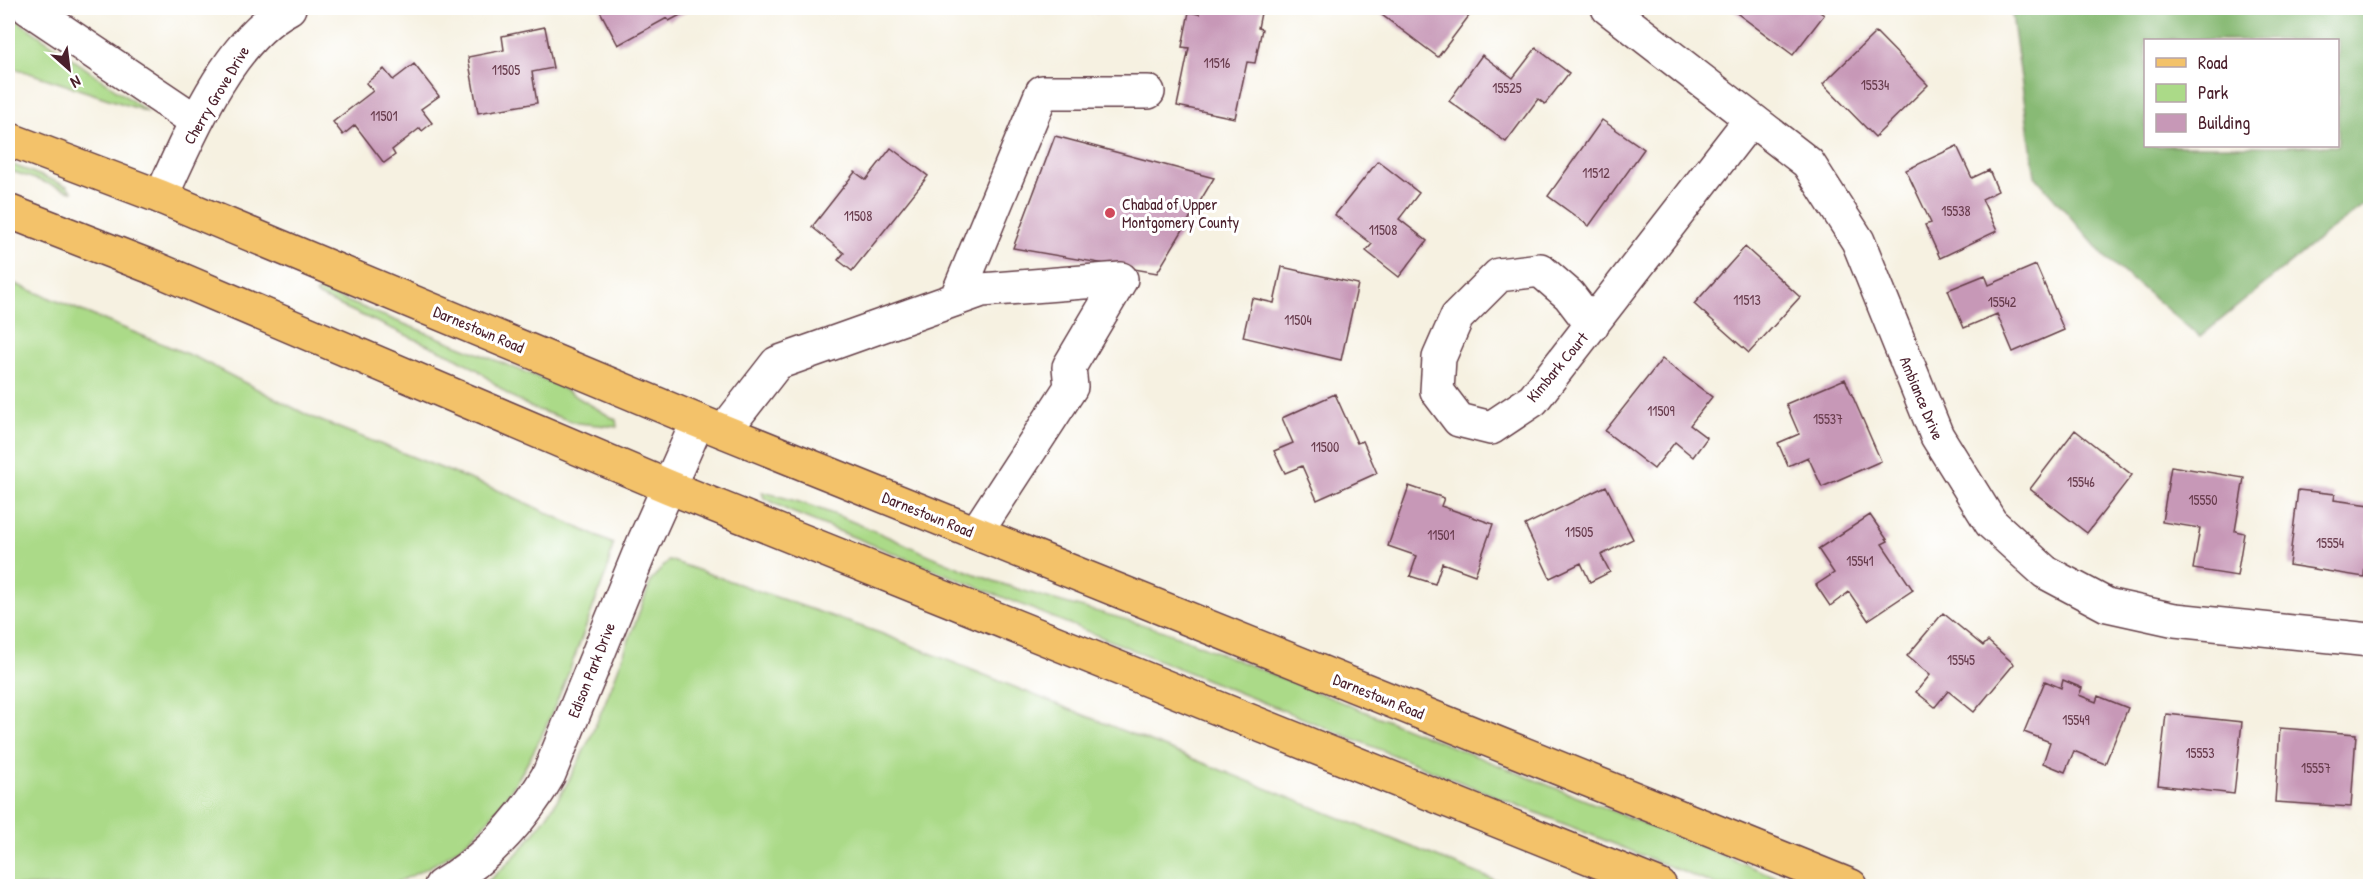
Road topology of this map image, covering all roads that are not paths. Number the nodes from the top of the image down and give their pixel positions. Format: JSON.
{"nodes":[{"id":1,"x":28,"y":8,"type":"edge"},
{"id":2,"x":289,"y":8,"type":"edge"},
{"id":3,"x":1608,"y":8,"type":"edge"},
{"id":4,"x":1148,"y":92,"type":"dead end"},
{"id":5,"x":1751,"y":119,"type":"junction"},
{"id":6,"x":196,"y":121,"type":"junction"},
{"id":7,"x":8,"y":138,"type":"edge"},
{"id":8,"x":161,"y":197,"type":"junction"},
{"id":9,"x":8,"y":211,"type":"edge"},
{"id":10,"x":956,"y":299,"type":"junction"},
{"id":11,"x":1592,"y":325,"type":"junction"},
{"id":12,"x":711,"y":426,"type":"junction"},
{"id":13,"x":669,"y":487,"type":"junction"},
{"id":14,"x":976,"y":533,"type":"junction"},
{"id":15,"x":2370,"y":640,"type":"edge"},
{"id":16,"x":441,"y":886,"type":"edge"},
{"id":17,"x":1660,"y":886,"type":"edge"},
{"id":18,"x":1851,"y":886,"type":"edge"}],
"edges":[{"from":1,"to":6,"type":"street"},
{"from":2,"to":6,"type":"street","name":"Cherry Grove Drive"},
{"from":3,"to":5,"type":"street","name":"Ambiance Drive"},
{"from":4,"to":10,"type":"street"},
{"from":5,"to":11,"type":"street","name":"Kimbark Court"},
{"from":5,"to":15,"type":"street","name":"Ambiance Drive"},
{"from":6,"to":8,"type":"street","name":"Cherry Grove Drive"},
{"from":7,"to":8,"type":"main road","name":"Darnestown Road"},
{"from":8,"to":12,"type":"main road","name":"Darnestown Road"},
{"from":9,"to":13,"type":"main road"},
{"from":10,"to":12,"type":"street","name":"Edison Park Drive"},
{"from":10,"to":14,"type":"street","name":"Edison Park Drive"},
{"from":11,"to":11,"type":"street","name":"Kimbark Court"},
{"from":12,"to":13,"type":"street","name":"Edison Park Drive"},
{"from":12,"to":14,"type":"main road","name":"Darnestown Road"},
{"from":13,"to":16,"type":"street","name":"Edison Park Drive"},
{"from":13,"to":17,"type":"main road"},
{"from":14,"to":18,"type":"main road","name":"Darnestown Road"}]}
